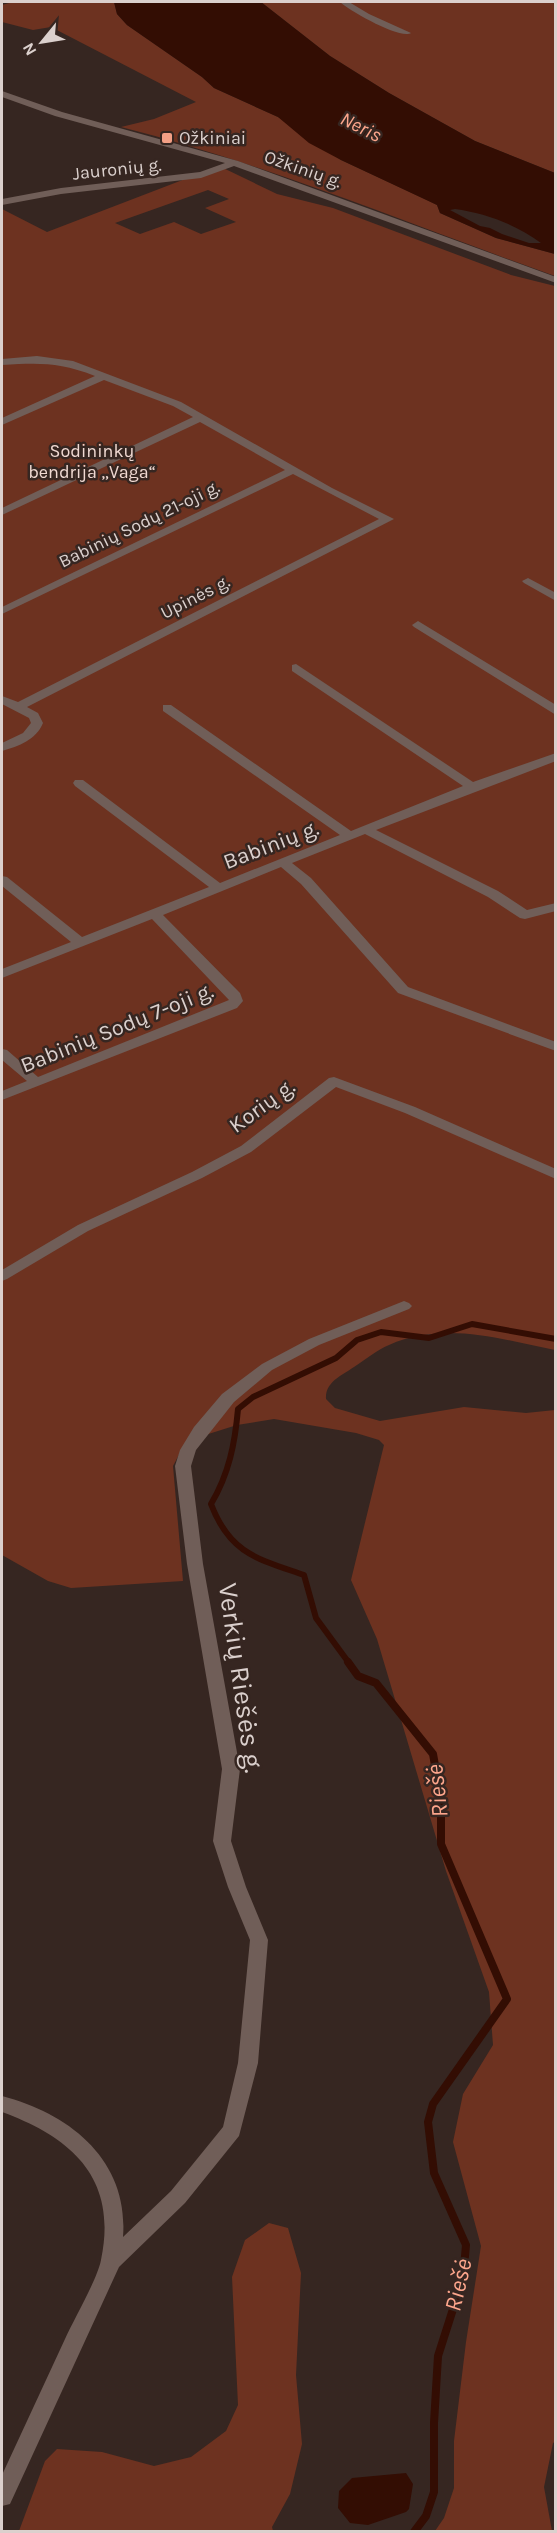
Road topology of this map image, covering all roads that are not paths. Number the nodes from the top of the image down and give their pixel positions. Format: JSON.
{"nodes":[{"id":1,"x":344,"y":2,"type":"edge"},
{"id":2,"x":407,"y":33,"type":"dead end"},
{"id":3,"x":2,"y":94,"type":"edge"},
{"id":4,"x":235,"y":164,"type":"junction"},
{"id":5,"x":2,"y":202,"type":"edge"},
{"id":6,"x":555,"y":280,"type":"edge"},
{"id":7,"x":2,"y":362,"type":"edge"},
{"id":8,"x":102,"y":377,"type":"junction"},
{"id":9,"x":202,"y":417,"type":"junction"},
{"id":10,"x":2,"y":423,"type":"edge"},
{"id":11,"x":293,"y":470,"type":"junction"},
{"id":12,"x":2,"y":512,"type":"edge"},
{"id":13,"x":528,"y":581,"type":"dead end"},
{"id":14,"x":555,"y":598,"type":"edge"},
{"id":15,"x":2,"y":611,"type":"edge"},
{"id":16,"x":418,"y":626,"type":"dead end"},
{"id":17,"x":296,"y":668,"type":"dead end"},
{"id":18,"x":2,"y":699,"type":"edge"},
{"id":19,"x":18,"y":707,"type":"junction"},
{"id":20,"x":167,"y":708,"type":"dead end"},
{"id":21,"x":555,"y":711,"type":"edge"},
{"id":22,"x":2,"y":747,"type":"edge"},
{"id":23,"x":555,"y":757,"type":"edge"},
{"id":24,"x":79,"y":783,"type":"dead end"},
{"id":25,"x":472,"y":787,"type":"junction"},
{"id":26,"x":366,"y":830,"type":"junction"},
{"id":27,"x":350,"y":836,"type":"junction"},
{"id":28,"x":284,"y":863,"type":"junction"},
{"id":29,"x":2,"y":880,"type":"edge"},
{"id":30,"x":219,"y":888,"type":"junction"},
{"id":31,"x":555,"y":907,"type":"edge"},
{"id":32,"x":155,"y":914,"type":"junction"},
{"id":33,"x":81,"y":943,"type":"junction"},
{"id":34,"x":2,"y":974,"type":"edge"},
{"id":35,"x":555,"y":1047,"type":"edge"},
{"id":36,"x":2,"y":1053,"type":"edge"},
{"id":37,"x":36,"y":1082,"type":"junction"},
{"id":38,"x":2,"y":1096,"type":"edge"},
{"id":39,"x":555,"y":1175,"type":"edge"},
{"id":40,"x":2,"y":1276,"type":"edge"},
{"id":41,"x":404,"y":1306,"type":"dead end"},
{"id":42,"x":2,"y":2104,"type":"edge"},
{"id":43,"x":111,"y":2262,"type":"junction"},
{"id":44,"x":2,"y":2497,"type":"edge"}],
"edges":[{"from":1,"to":2,"type":"street"},
{"from":3,"to":4,"type":"street","name":"Ožkinių g."},
{"from":4,"to":5,"type":"street","name":"Jauronių g."},
{"from":4,"to":6,"type":"street","name":"Ožkinių g."},
{"from":7,"to":8,"type":"street"},
{"from":8,"to":9,"type":"street"},
{"from":8,"to":10,"type":"street"},
{"from":9,"to":11,"type":"street"},
{"from":9,"to":12,"type":"street"},
{"from":11,"to":15,"type":"street","name":"Babinių Sodų 21-oji g."},
{"from":11,"to":19,"type":"street","name":"Upinės g."},
{"from":13,"to":14,"type":"street"},
{"from":16,"to":21,"type":"street"},
{"from":17,"to":25,"type":"street"},
{"from":18,"to":19,"type":"street"},
{"from":19,"to":22,"type":"street"},
{"from":20,"to":27,"type":"street"},
{"from":23,"to":25,"type":"street","name":"Babinių g."},
{"from":24,"to":30,"type":"street"},
{"from":25,"to":26,"type":"street","name":"Babinių g."},
{"from":26,"to":27,"type":"street","name":"Babinių g."},
{"from":26,"to":31,"type":"street"},
{"from":27,"to":28,"type":"street","name":"Babinių g."},
{"from":28,"to":30,"type":"street","name":"Babinių g."},
{"from":28,"to":35,"type":"street"},
{"from":29,"to":33,"type":"street"},
{"from":30,"to":32,"type":"street","name":"Babinių g."},
{"from":32,"to":33,"type":"street","name":"Babinių g."},
{"from":32,"to":37,"type":"street","name":"Babinių Sodų 7-oji g."},
{"from":33,"to":34,"type":"street","name":"Babinių g."},
{"from":36,"to":37,"type":"street"},
{"from":37,"to":38,"type":"street","name":"Babinių Sodų 7-oji g."},
{"from":39,"to":40,"type":"street","name":"Korių g."},
{"from":41,"to":43,"type":"street","name":"Verkių Riešės g."},
{"from":42,"to":43,"type":"street"},
{"from":43,"to":44,"type":"street","name":"Verkių Riešės g."}]}
